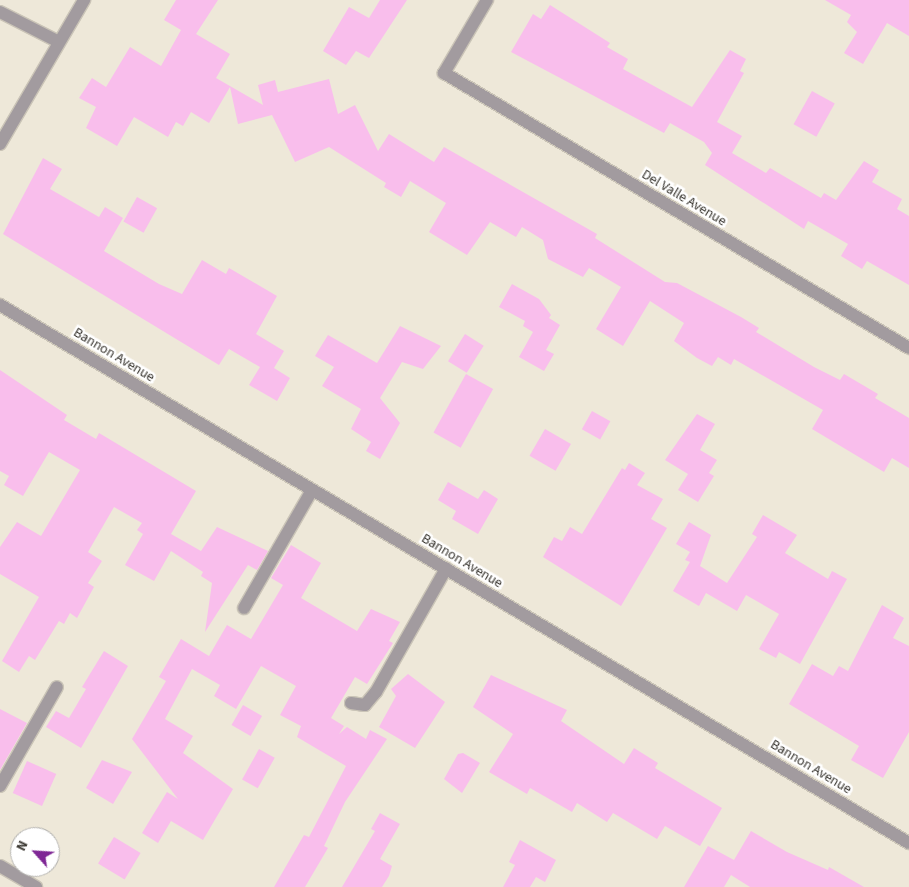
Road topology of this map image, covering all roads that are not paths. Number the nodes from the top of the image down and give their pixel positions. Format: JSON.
{"nodes":[{"id":1,"x":84,"y":0,"type":"edge"},
{"id":2,"x":487,"y":0,"type":"edge"},
{"id":3,"x":0,"y":12,"type":"edge"},
{"id":4,"x":59,"y":42,"type":"junction"},
{"id":5,"x":0,"y":144,"type":"edge"},
{"id":6,"x":0,"y":305,"type":"edge"},
{"id":7,"x":909,"y":348,"type":"edge"},
{"id":8,"x":312,"y":490,"type":"junction"},
{"id":9,"x":446,"y":569,"type":"junction"},
{"id":10,"x":244,"y":608,"type":"dead end"},
{"id":11,"x":57,"y":687,"type":"dead end"},
{"id":12,"x":351,"y":703,"type":"dead end"},
{"id":13,"x":0,"y":786,"type":"edge"},
{"id":14,"x":909,"y":843,"type":"edge"},
{"id":15,"x":0,"y":866,"type":"edge"},
{"id":16,"x":36,"y":887,"type":"edge"}],
"edges":[{"from":1,"to":4,"type":"street"},
{"from":2,"to":7,"type":"street","name":"Del Valle Avenue"},
{"from":3,"to":4,"type":"street"},
{"from":4,"to":5,"type":"street"},
{"from":6,"to":8,"type":"street","name":"Bannon Avenue"},
{"from":8,"to":9,"type":"street","name":"Bannon Avenue"},
{"from":8,"to":10,"type":"street"},
{"from":9,"to":12,"type":"street"},
{"from":9,"to":14,"type":"street","name":"Bannon Avenue"},
{"from":11,"to":13,"type":"street"},
{"from":15,"to":16,"type":"street"}]}
